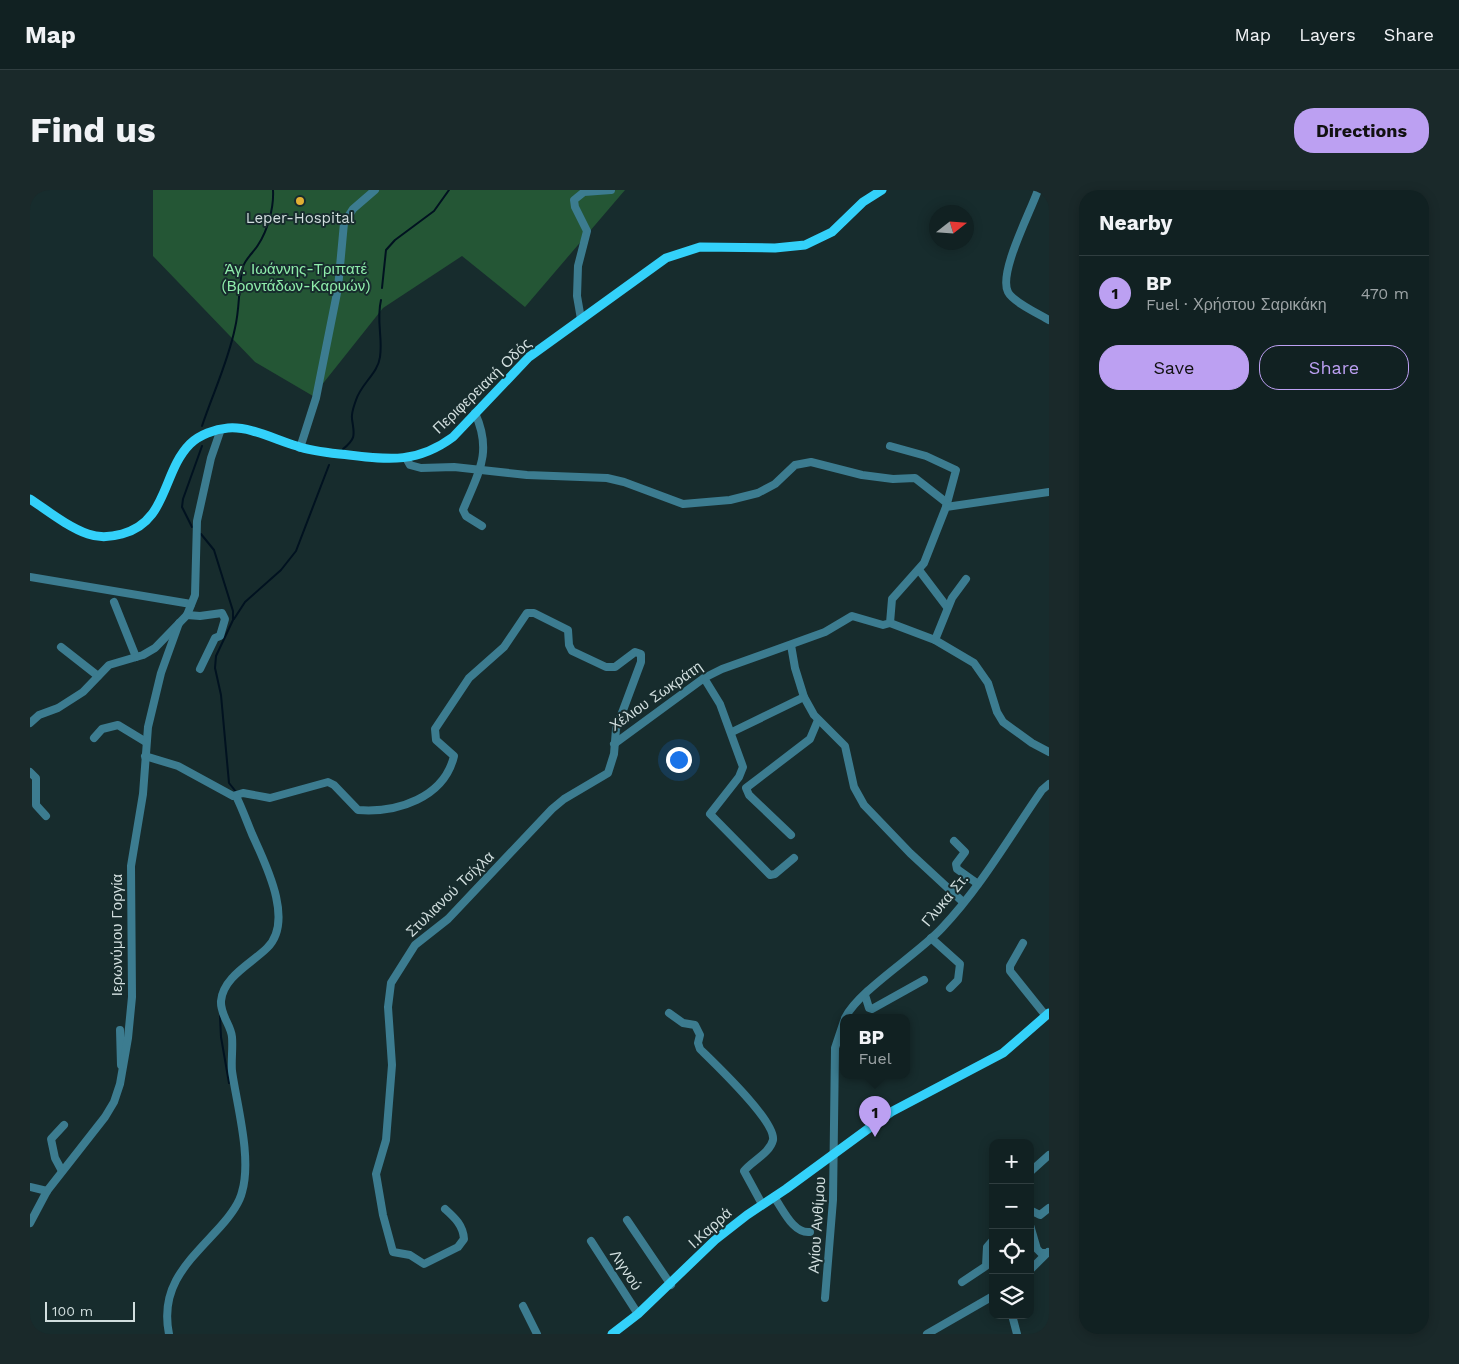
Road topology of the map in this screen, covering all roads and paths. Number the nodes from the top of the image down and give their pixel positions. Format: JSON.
{"nodes":[{"id":1,"x":375,"y":190,"type":"edge"},
{"id":2,"x":611,"y":190,"type":"edge"},
{"id":3,"x":882,"y":190,"type":"edge"},
{"id":4,"x":1038,"y":190,"type":"edge"},
{"id":5,"x":581,"y":319,"type":"junction"},
{"id":6,"x":1049,"y":320,"type":"edge"},
{"id":7,"x":475,"y":413,"type":"junction"},
{"id":8,"x":221,"y":429,"type":"junction"},
{"id":9,"x":890,"y":446,"type":"dead end"},
{"id":10,"x":300,"y":448,"type":"junction"},
{"id":11,"x":406,"y":458,"type":"junction"},
{"id":12,"x":478,"y":471,"type":"junction"},
{"id":13,"x":1049,"y":492,"type":"edge"},
{"id":14,"x":30,"y":499,"type":"edge"},
{"id":15,"x":947,"y":505,"type":"junction"},
{"id":16,"x":482,"y":526,"type":"dead end"},
{"id":17,"x":919,"y":570,"type":"junction"},
{"id":18,"x":30,"y":577,"type":"edge"},
{"id":19,"x":966,"y":579,"type":"dead end"},
{"id":20,"x":114,"y":602,"type":"dead end"},
{"id":21,"x":191,"y":604,"type":"junction"},
{"id":22,"x":948,"y":607,"type":"junction"},
{"id":23,"x":187,"y":615,"type":"junction"},
{"id":24,"x":180,"y":623,"type":"junction"},
{"id":25,"x":890,"y":623,"type":"junction"},
{"id":26,"x":935,"y":640,"type":"junction"},
{"id":27,"x":791,"y":645,"type":"junction"},
{"id":28,"x":62,"y":648,"type":"dead end"},
{"id":29,"x":136,"y":657,"type":"junction"},
{"id":30,"x":200,"y":669,"type":"dead end"},
{"id":31,"x":98,"y":676,"type":"junction"},
{"id":32,"x":704,"y":678,"type":"junction"},
{"id":33,"x":804,"y":697,"type":"junction"},
{"id":34,"x":818,"y":720,"type":"junction"},
{"id":35,"x":30,"y":723,"type":"edge"},
{"id":36,"x":732,"y":732,"type":"junction"},
{"id":37,"x":94,"y":738,"type":"dead end"},
{"id":38,"x":146,"y":742,"type":"junction"},
{"id":39,"x":614,"y":744,"type":"junction"},
{"id":40,"x":1049,"y":752,"type":"edge"},
{"id":41,"x":145,"y":756,"type":"junction"},
{"id":42,"x":30,"y":772,"type":"edge"},
{"id":43,"x":1049,"y":784,"type":"edge"},
{"id":44,"x":239,"y":795,"type":"junction"},
{"id":45,"x":46,"y":816,"type":"dead end"},
{"id":46,"x":791,"y":835,"type":"dead end"},
{"id":47,"x":954,"y":841,"type":"dead end"},
{"id":48,"x":794,"y":858,"type":"dead end"},
{"id":49,"x":978,"y":884,"type":"junction"},
{"id":50,"x":964,"y":902,"type":"junction"},
{"id":51,"x":932,"y":938,"type":"junction"},
{"id":52,"x":1023,"y":943,"type":"dead end"},
{"id":53,"x":924,"y":980,"type":"dead end"},
{"id":54,"x":950,"y":988,"type":"dead end"},
{"id":55,"x":865,"y":995,"type":"junction"},
{"id":56,"x":669,"y":1013,"type":"dead end"},
{"id":57,"x":848,"y":1014,"type":"edge"},
{"id":58,"x":1048,"y":1014,"type":"edge"},
{"id":59,"x":120,"y":1030,"type":"dead end"},
{"id":60,"x":840,"y":1032,"type":"edge"},
{"id":61,"x":122,"y":1070,"type":"junction"},
{"id":62,"x":64,"y":1125,"type":"dead end"},
{"id":63,"x":835,"y":1153,"type":"junction"},
{"id":64,"x":1049,"y":1155,"type":"edge"},
{"id":65,"x":1034,"y":1168,"type":"edge"},
{"id":66,"x":62,"y":1171,"type":"junction"},
{"id":67,"x":30,"y":1187,"type":"edge"},
{"id":68,"x":47,"y":1191,"type":"junction"},
{"id":69,"x":774,"y":1197,"type":"junction"},
{"id":70,"x":762,"y":1204,"type":"junction"},
{"id":71,"x":1049,"y":1208,"type":"edge"},
{"id":72,"x":445,"y":1209,"type":"dead end"},
{"id":73,"x":1034,"y":1212,"type":"edge"},
{"id":74,"x":627,"y":1220,"type":"dead end"},
{"id":75,"x":30,"y":1223,"type":"edge"},
{"id":76,"x":1031,"y":1229,"type":"edge"},
{"id":77,"x":810,"y":1232,"type":"dead end"},
{"id":78,"x":591,"y":1241,"type":"dead end"},
{"id":79,"x":989,"y":1245,"type":"edge"},
{"id":80,"x":1048,"y":1252,"type":"edge"},
{"id":81,"x":1034,"y":1266,"type":"edge"},
{"id":82,"x":962,"y":1282,"type":"dead end"},
{"id":83,"x":671,"y":1285,"type":"junction"},
{"id":84,"x":825,"y":1298,"type":"dead end"},
{"id":85,"x":989,"y":1298,"type":"edge"},
{"id":86,"x":522,"y":1306,"type":"dead end"},
{"id":87,"x":638,"y":1314,"type":"junction"},
{"id":88,"x":1013,"y":1319,"type":"edge"},
{"id":89,"x":169,"y":1334,"type":"edge"},
{"id":90,"x":537,"y":1334,"type":"edge"},
{"id":91,"x":612,"y":1334,"type":"edge"},
{"id":92,"x":927,"y":1334,"type":"edge"},
{"id":93,"x":1017,"y":1334,"type":"edge"}],
"edges":[{"from":1,"to":10,"type":"street"},
{"from":2,"to":5,"type":"street"},
{"from":3,"to":5,"type":"main road","name":"Περιφερειακή Οδός"},
{"from":4,"to":6,"type":"street"},
{"from":5,"to":7,"type":"main road","name":"Περιφερειακή Οδός"},
{"from":7,"to":11,"type":"main road","name":"Περιφερειακή Οδός"},
{"from":7,"to":12,"type":"street"},
{"from":8,"to":10,"type":"main road","name":"Περιφερειακή Οδός"},
{"from":8,"to":14,"type":"main road","name":"Περιφερειακή Οδός"},
{"from":8,"to":21,"type":"street"},
{"from":9,"to":15,"type":"street"},
{"from":10,"to":11,"type":"main road","name":"Περιφερειακή Οδός"},
{"from":11,"to":12,"type":"street"},
{"from":12,"to":15,"type":"street"},
{"from":12,"to":16,"type":"street"},
{"from":13,"to":15,"type":"street"},
{"from":15,"to":17,"type":"street"},
{"from":17,"to":22,"type":"street"},
{"from":17,"to":25,"type":"street"},
{"from":18,"to":21,"type":"street"},
{"from":19,"to":22,"type":"street"},
{"from":20,"to":29,"type":"street"},
{"from":21,"to":23,"type":"street"},
{"from":22,"to":26,"type":"street"},
{"from":23,"to":24,"type":"street"},
{"from":23,"to":30,"type":"street"},
{"from":24,"to":29,"type":"street"},
{"from":24,"to":38,"type":"street","name":"Ιερωνύμου Γοργία"},
{"from":25,"to":26,"type":"street","name":"Χέλιου Σωκράτη"},
{"from":25,"to":27,"type":"street","name":"Χέλιου Σωκράτη"},
{"from":26,"to":40,"type":"street","name":"Χέλιου Σωκράτη"},
{"from":27,"to":32,"type":"street","name":"Χέλιου Σωκράτη"},
{"from":27,"to":33,"type":"street"},
{"from":28,"to":31,"type":"street"},
{"from":29,"to":31,"type":"street"},
{"from":31,"to":35,"type":"street"},
{"from":32,"to":36,"type":"street"},
{"from":32,"to":39,"type":"street","name":"Χέλιου Σωκράτη"},
{"from":33,"to":34,"type":"street"},
{"from":33,"to":36,"type":"street"},
{"from":34,"to":46,"type":"street"},
{"from":34,"to":50,"type":"street"},
{"from":36,"to":48,"type":"street"},
{"from":37,"to":38,"type":"street"},
{"from":38,"to":41,"type":"street","name":"Ιερωνύμου Γοργία"},
{"from":39,"to":44,"type":"street","name":"Χέλιου Σωκράτη"},
{"from":39,"to":72,"type":"street","name":"Στυλιανού Τσίχλα"},
{"from":41,"to":44,"type":"street"},
{"from":41,"to":61,"type":"street","name":"Ιερωνύμου Γοργία"},
{"from":42,"to":45,"type":"street"},
{"from":43,"to":49,"type":"street","name":"Γλυκα Στ."},
{"from":44,"to":89,"type":"street"},
{"from":47,"to":49,"type":"street"},
{"from":49,"to":50,"type":"street","name":"Γλυκα Στ."},
{"from":50,"to":51,"type":"street","name":"Γλυκα Στ."},
{"from":51,"to":54,"type":"street"},
{"from":51,"to":55,"type":"street","name":"Γλυκα Στ."},
{"from":52,"to":58,"type":"street"},
{"from":53,"to":55,"type":"street"},
{"from":55,"to":57,"type":"street","name":"Γλυκα Στ."},
{"from":56,"to":70,"type":"street"},
{"from":58,"to":63,"type":"main road","name":"Ι.Καρρά"},
{"from":59,"to":61,"type":"street"},
{"from":60,"to":63,"type":"street","name":"Γλυκα Στ."},
{"from":61,"to":66,"type":"street","name":"Ιερωνύμου Γοργία"},
{"from":62,"to":66,"type":"street"},
{"from":63,"to":69,"type":"main road","name":"Ι.Καρρά"},
{"from":63,"to":84,"type":"street","name":"Αγίου Ανθίμου"},
{"from":64,"to":65,"type":"street"},
{"from":66,"to":68,"type":"street","name":"Ιερωνύμου Γοργία"},
{"from":67,"to":68,"type":"street"},
{"from":68,"to":75,"type":"street","name":"Ιερωνύμου Γοργία"},
{"from":69,"to":70,"type":"main road","name":"Ι.Καρρά"},
{"from":69,"to":77,"type":"street"},
{"from":70,"to":83,"type":"main road","name":"Ι.Καρρά"},
{"from":71,"to":73,"type":"street"},
{"from":74,"to":83,"type":"street"},
{"from":76,"to":80,"type":"street"},
{"from":78,"to":87,"type":"street","name":"Λιγνού"},
{"from":79,"to":82,"type":"street"},
{"from":80,"to":81,"type":"street"},
{"from":83,"to":87,"type":"main road","name":"Ι.Καρρά"},
{"from":85,"to":92,"type":"street"},
{"from":86,"to":90,"type":"street"},
{"from":87,"to":91,"type":"main road","name":"Ι.Καρρά"},
{"from":88,"to":93,"type":"street"}]}
